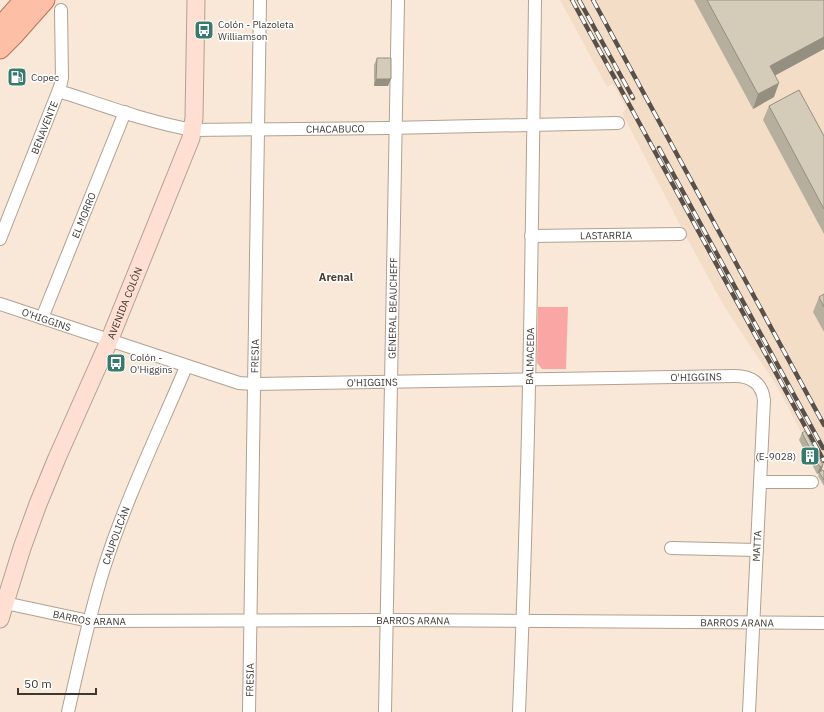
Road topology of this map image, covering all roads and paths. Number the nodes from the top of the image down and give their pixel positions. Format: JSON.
{"nodes":[{"id":1,"x":24,"y":0,"type":"edge"},
{"id":2,"x":45,"y":0,"type":"edge"},
{"id":3,"x":196,"y":0,"type":"edge"},
{"id":4,"x":260,"y":0,"type":"edge"},
{"id":5,"x":398,"y":0,"type":"edge"},
{"id":6,"x":535,"y":0,"type":"edge"},
{"id":7,"x":61,"y":10,"type":"dead end"},
{"id":8,"x":0,"y":27,"type":"edge"},
{"id":9,"x":0,"y":49,"type":"edge"},
{"id":10,"x":59,"y":91,"type":"junction"},
{"id":11,"x":125,"y":112,"type":"junction"},
{"id":12,"x":618,"y":123,"type":"dead end"},
{"id":13,"x":533,"y":125,"type":"junction"},
{"id":14,"x":396,"y":128,"type":"junction"},
{"id":15,"x":193,"y":130,"type":"junction"},
{"id":16,"x":258,"y":130,"type":"junction"},
{"id":17,"x":680,"y":234,"type":"dead end"},
{"id":18,"x":531,"y":236,"type":"junction"},
{"id":19,"x":0,"y":239,"type":"edge"},
{"id":20,"x":0,"y":304,"type":"edge"},
{"id":21,"x":42,"y":318,"type":"junction"},
{"id":22,"x":109,"y":341,"type":"junction"},
{"id":23,"x":186,"y":367,"type":"junction"},
{"id":24,"x":528,"y":380,"type":"junction"},
{"id":25,"x":391,"y":382,"type":"junction"},
{"id":26,"x":756,"y":382,"type":"joint"},
{"id":27,"x":254,"y":384,"type":"junction"},
{"id":28,"x":760,"y":482,"type":"junction"},
{"id":29,"x":812,"y":482,"type":"dead end"},
{"id":30,"x":671,"y":548,"type":"dead end"},
{"id":31,"x":757,"y":550,"type":"junction"},
{"id":32,"x":2,"y":602,"type":"edge"},
{"id":33,"x":0,"y":620,"type":"edge"},
{"id":34,"x":387,"y":620,"type":"junction"},
{"id":35,"x":89,"y":621,"type":"junction"},
{"id":36,"x":251,"y":621,"type":"junction"},
{"id":37,"x":523,"y":622,"type":"junction"},
{"id":38,"x":753,"y":623,"type":"junction"},
{"id":39,"x":824,"y":623,"type":"edge"},
{"id":40,"x":68,"y":712,"type":"edge"},
{"id":41,"x":249,"y":712,"type":"edge"},
{"id":42,"x":385,"y":712,"type":"edge"},
{"id":43,"x":519,"y":712,"type":"edge"},
{"id":44,"x":749,"y":712,"type":"edge"}],
"edges":[{"from":1,"to":8,"type":"main road"},
{"from":2,"to":9,"type":"main road"},
{"from":3,"to":15,"type":"main road","name":"AVENIDA COLÓN"},
{"from":4,"to":16,"type":"street","name":"FRESIA"},
{"from":5,"to":14,"type":"street","name":"GENERAL BEAUCHEFF"},
{"from":6,"to":13,"type":"street","name":"BALMACEDA"},
{"from":7,"to":10,"type":"street","name":"BENAVENTE"},
{"from":10,"to":11,"type":"street","name":"CHACABUCO"},
{"from":10,"to":19,"type":"street","name":"BENAVENTE"},
{"from":11,"to":15,"type":"street","name":"CHACABUCO"},
{"from":11,"to":21,"type":"street","name":"EL MORRO"},
{"from":12,"to":13,"type":"street","name":"CHACABUCO"},
{"from":13,"to":14,"type":"street","name":"CHACABUCO"},
{"from":13,"to":18,"type":"street","name":"BALMACEDA"},
{"from":14,"to":16,"type":"street","name":"CHACABUCO"},
{"from":14,"to":25,"type":"street","name":"GENERAL BEAUCHEFF"},
{"from":15,"to":16,"type":"street","name":"CHACABUCO"},
{"from":15,"to":22,"type":"main road","name":"AVENIDA COLÓN"},
{"from":16,"to":27,"type":"street","name":"FRESIA"},
{"from":17,"to":18,"type":"street","name":"LASTARRIA"},
{"from":18,"to":24,"type":"street","name":"BALMACEDA"},
{"from":20,"to":21,"type":"street","name":"O'HIGGINS"},
{"from":21,"to":22,"type":"street","name":"O'HIGGINS"},
{"from":22,"to":23,"type":"street","name":"O'HIGGINS"},
{"from":22,"to":32,"type":"main road","name":"AVENIDA COLÓN"},
{"from":23,"to":27,"type":"street","name":"O'HIGGINS"},
{"from":23,"to":35,"type":"street","name":"CAUPOLICÁN"},
{"from":24,"to":25,"type":"street","name":"O'HIGGINS"},
{"from":24,"to":26,"type":"street","name":"O'HIGGINS"},
{"from":24,"to":37,"type":"street","name":"BALMACEDA"},
{"from":25,"to":27,"type":"street","name":"O'HIGGINS"},
{"from":25,"to":34,"type":"street","name":"GENERAL BEAUCHEFF"},
{"from":26,"to":28,"type":"street","name":"MATTA"},
{"from":27,"to":36,"type":"street","name":"FRESIA"},
{"from":28,"to":29,"type":"street"},
{"from":28,"to":31,"type":"street","name":"MATTA"},
{"from":30,"to":31,"type":"street"},
{"from":31,"to":38,"type":"street","name":"MATTA"},
{"from":32,"to":33,"type":"main road","name":"AVENIDA COLÓN"},
{"from":32,"to":35,"type":"street","name":"BARROS ARANA"},
{"from":34,"to":36,"type":"street","name":"BARROS ARANA"},
{"from":34,"to":37,"type":"street","name":"BARROS ARANA"},
{"from":34,"to":42,"type":"street","name":"GENERAL BEAUCHEFF"},
{"from":35,"to":36,"type":"street","name":"BARROS ARANA"},
{"from":35,"to":40,"type":"street","name":"CAUPOLICÁN"},
{"from":36,"to":41,"type":"street","name":"FRESIA"},
{"from":37,"to":38,"type":"street","name":"BARROS ARANA"},
{"from":37,"to":43,"type":"street","name":"BALMACEDA"},
{"from":38,"to":39,"type":"street","name":"BARROS ARANA"},
{"from":38,"to":44,"type":"street","name":"MATTA"}]}
